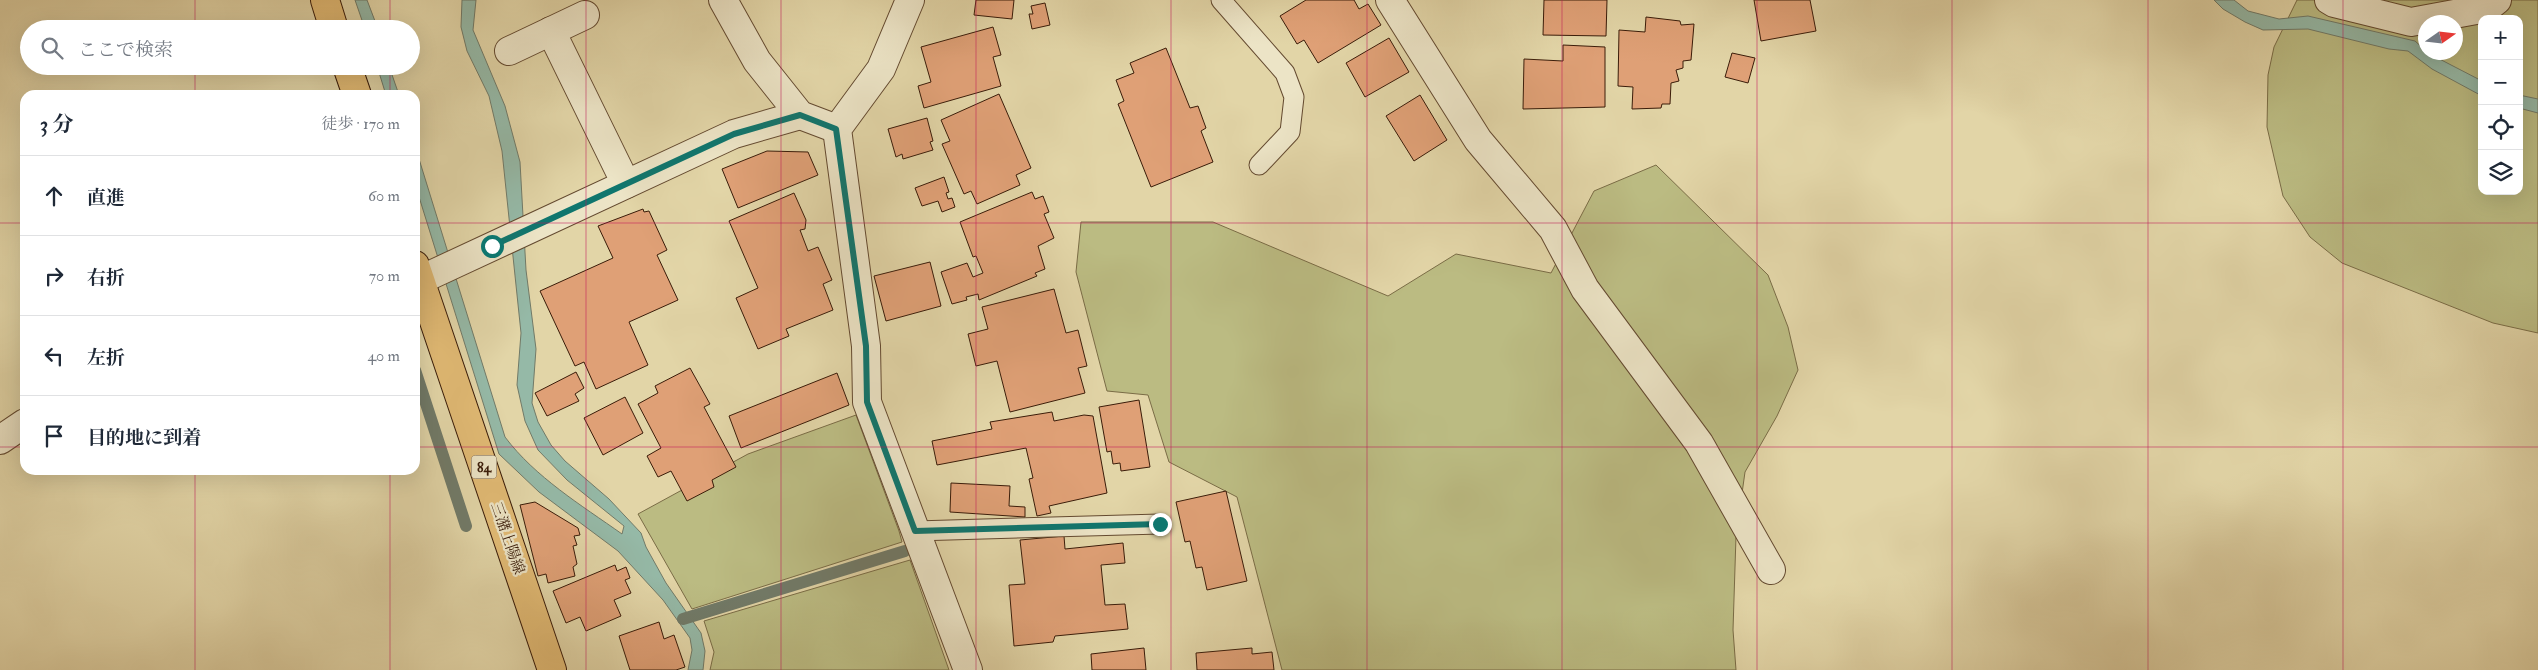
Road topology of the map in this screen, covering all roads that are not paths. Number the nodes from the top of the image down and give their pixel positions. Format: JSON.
{"nodes":[{"id":1,"x":324,"y":0,"type":"edge"},
{"id":2,"x":723,"y":0,"type":"edge"},
{"id":3,"x":910,"y":0,"type":"edge"},
{"id":4,"x":1221,"y":0,"type":"edge"},
{"id":5,"x":1390,"y":0,"type":"edge"},
{"id":6,"x":2329,"y":0,"type":"edge"},
{"id":7,"x":2497,"y":0,"type":"edge"},
{"id":8,"x":584,"y":15,"type":"dead end"},
{"id":9,"x":331,"y":20,"type":"edge"},
{"id":10,"x":551,"y":31,"type":"junction"},
{"id":11,"x":509,"y":51,"type":"dead end"},
{"id":12,"x":350,"y":75,"type":"edge"},
{"id":13,"x":355,"y":90,"type":"edge"},
{"id":14,"x":800,"y":115,"type":"junction"},
{"id":15,"x":836,"y":129,"type":"junction"},
{"id":16,"x":1259,"y":165,"type":"dead end"},
{"id":17,"x":626,"y":184,"type":"junction"},
{"id":18,"x":433,"y":269,"type":"edge"},
{"id":19,"x":424,"y":316,"type":"edge"},
{"id":20,"x":20,"y":426,"type":"edge"},
{"id":21,"x":0,"y":440,"type":"edge"},
{"id":22,"x":1160,"y":524,"type":"dead end"},
{"id":23,"x":915,"y":531,"type":"junction"},
{"id":24,"x":1771,"y":570,"type":"dead end"},
{"id":25,"x":552,"y":670,"type":"edge"},
{"id":26,"x":968,"y":670,"type":"edge"}],
"edges":[{"from":1,"to":9,"type":"main road"},
{"from":2,"to":14,"type":"street"},
{"from":3,"to":15,"type":"street"},
{"from":4,"to":16,"type":"lane"},
{"from":5,"to":24,"type":"street"},
{"from":6,"to":7,"type":"street"},
{"from":8,"to":10,"type":"street"},
{"from":10,"to":11,"type":"street"},
{"from":10,"to":17,"type":"street"},
{"from":12,"to":13,"type":"main road"},
{"from":14,"to":15,"type":"street"},
{"from":14,"to":17,"type":"street"},
{"from":15,"to":23,"type":"street"},
{"from":17,"to":18,"type":"street"},
{"from":18,"to":19,"type":"main road","name":"三潴上陽線","number":"84"},
{"from":19,"to":25,"type":"main road","name":"三潴上陽線","number":"84"},
{"from":20,"to":21,"type":"street"},
{"from":22,"to":23,"type":"lane"},
{"from":23,"to":26,"type":"street"}]}
